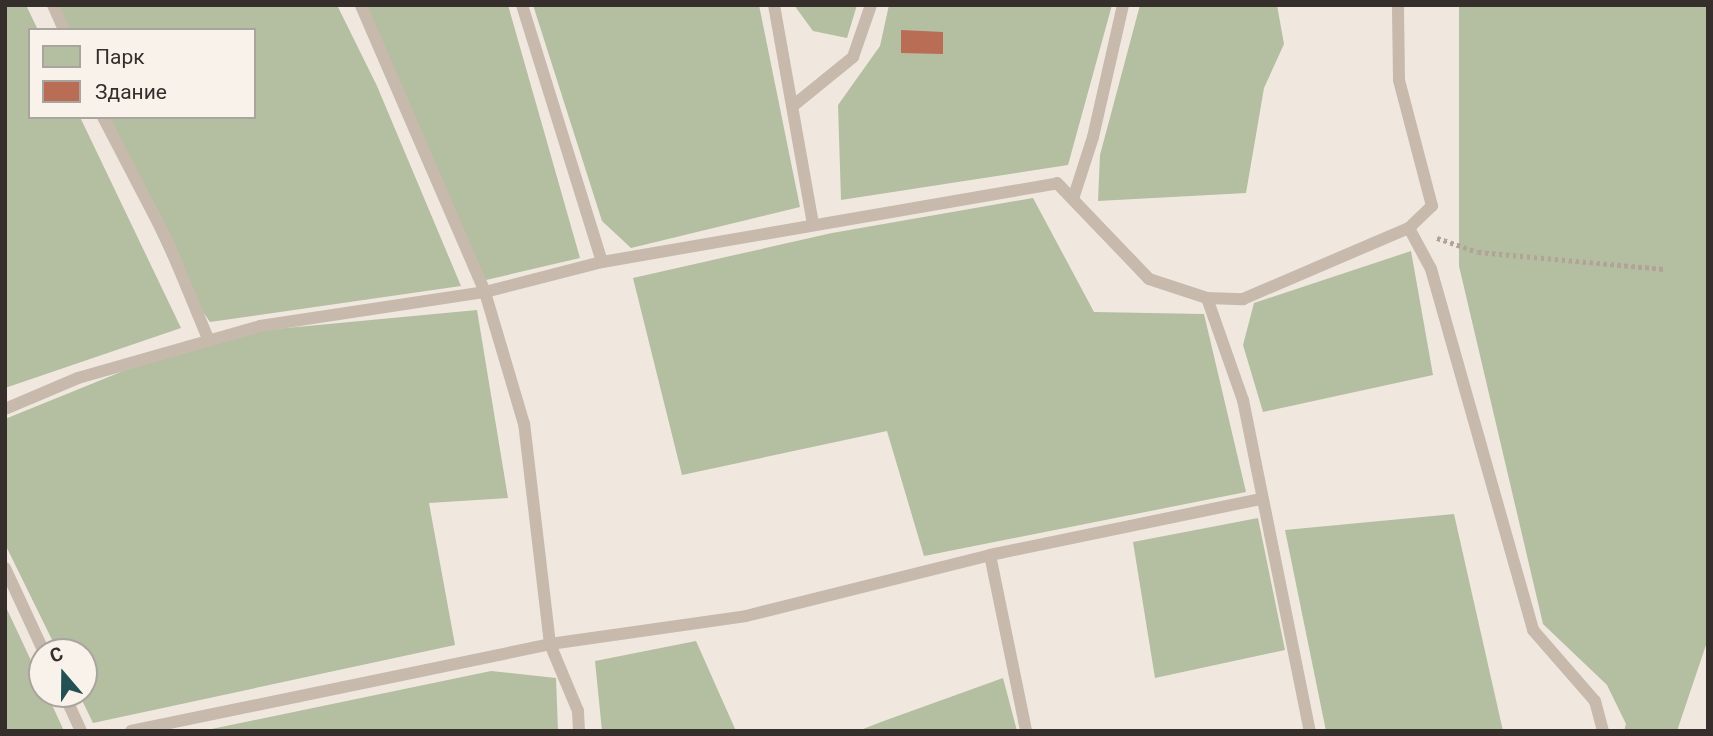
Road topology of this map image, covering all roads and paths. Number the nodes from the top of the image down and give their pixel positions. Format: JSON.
{"nodes":[{"id":1,"x":53,"y":5,"type":"edge"},
{"id":2,"x":361,"y":5,"type":"edge"},
{"id":3,"x":522,"y":5,"type":"edge"},
{"id":4,"x":774,"y":5,"type":"edge"},
{"id":5,"x":871,"y":5,"type":"edge"},
{"id":6,"x":1123,"y":5,"type":"edge"},
{"id":7,"x":1398,"y":5,"type":"edge"},
{"id":8,"x":63,"y":28,"type":"edge"},
{"id":9,"x":794,"y":104,"type":"junction"},
{"id":10,"x":104,"y":119,"type":"edge"},
{"id":11,"x":1073,"y":199,"type":"junction"},
{"id":12,"x":813,"y":223,"type":"junction"},
{"id":13,"x":1409,"y":228,"type":"junction"},
{"id":14,"x":602,"y":262,"type":"junction"},
{"id":15,"x":1664,"y":269,"type":"dead end"},
{"id":16,"x":485,"y":292,"type":"junction"},
{"id":17,"x":1207,"y":298,"type":"junction"},
{"id":18,"x":209,"y":341,"type":"junction"},
{"id":19,"x":5,"y":409,"type":"edge"},
{"id":20,"x":1261,"y":499,"type":"junction"},
{"id":21,"x":990,"y":555,"type":"junction"},
{"id":22,"x":5,"y":568,"type":"edge"},
{"id":23,"x":38,"y":638,"type":"edge"},
{"id":24,"x":550,"y":644,"type":"junction"},
{"id":25,"x":70,"y":708,"type":"edge"},
{"id":26,"x":81,"y":731,"type":"edge"},
{"id":27,"x":131,"y":731,"type":"edge"},
{"id":28,"x":579,"y":731,"type":"edge"},
{"id":29,"x":1026,"y":731,"type":"edge"},
{"id":30,"x":1310,"y":731,"type":"edge"},
{"id":31,"x":1603,"y":731,"type":"edge"}],
"edges":[{"from":1,"to":8,"type":"lane"},
{"from":2,"to":16,"type":"lane"},
{"from":3,"to":14,"type":"lane"},
{"from":4,"to":9,"type":"lane"},
{"from":5,"to":9,"type":"lane"},
{"from":6,"to":11,"type":"lane"},
{"from":7,"to":13,"type":"lane"},
{"from":9,"to":12,"type":"lane"},
{"from":10,"to":18,"type":"lane"},
{"from":11,"to":12,"type":"lane"},
{"from":11,"to":17,"type":"lane"},
{"from":12,"to":14,"type":"lane"},
{"from":13,"to":15,"type":"path"},
{"from":13,"to":17,"type":"lane"},
{"from":13,"to":31,"type":"lane"},
{"from":14,"to":16,"type":"lane"},
{"from":16,"to":18,"type":"lane"},
{"from":16,"to":24,"type":"lane"},
{"from":17,"to":20,"type":"lane"},
{"from":18,"to":19,"type":"lane"},
{"from":20,"to":21,"type":"lane"},
{"from":20,"to":30,"type":"lane"},
{"from":21,"to":24,"type":"lane"},
{"from":21,"to":29,"type":"lane"},
{"from":22,"to":23,"type":"lane"},
{"from":24,"to":27,"type":"lane"},
{"from":24,"to":28,"type":"lane"},
{"from":25,"to":26,"type":"lane"}]}
